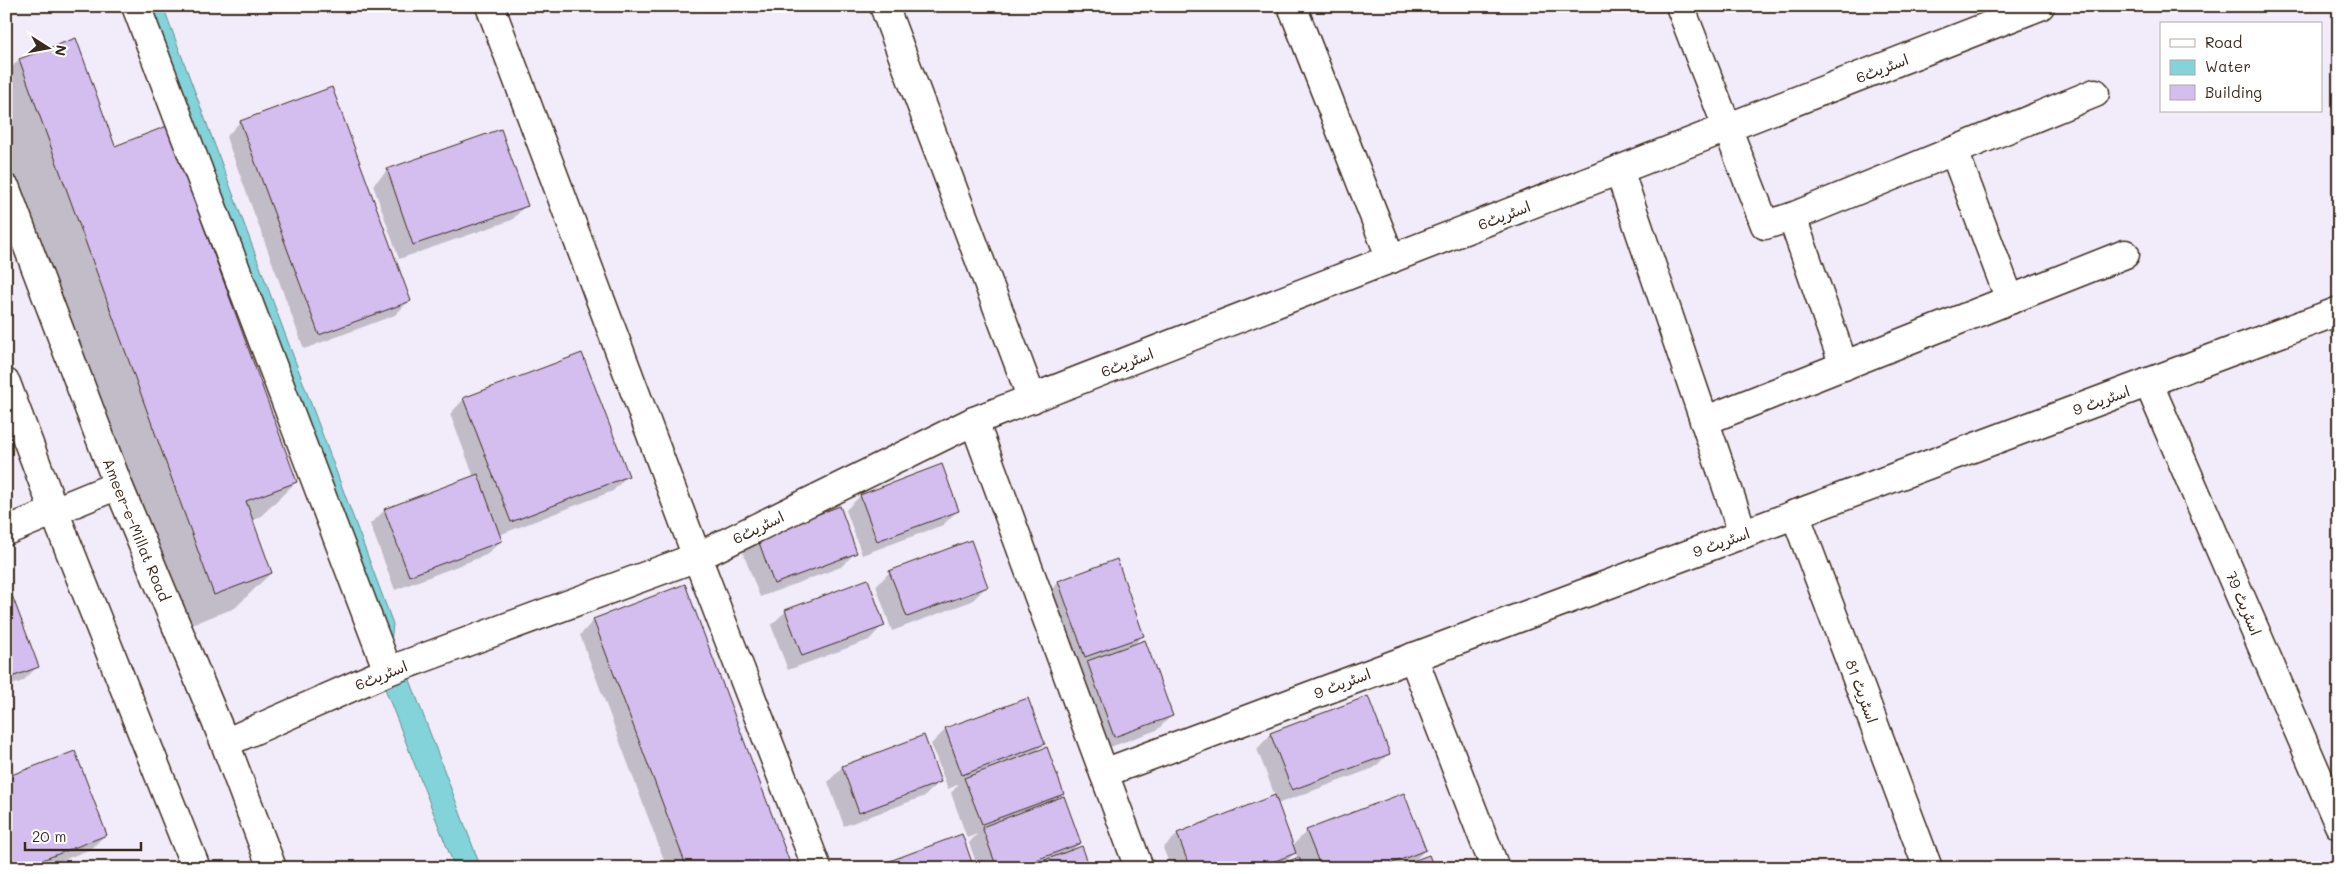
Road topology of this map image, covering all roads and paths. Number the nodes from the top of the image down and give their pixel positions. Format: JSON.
{"nodes":[{"id":1,"x":136,"y":6,"type":"edge"},
{"id":2,"x":490,"y":6,"type":"edge"},
{"id":3,"x":884,"y":6,"type":"edge"},
{"id":4,"x":1292,"y":6,"type":"edge"},
{"id":5,"x":1680,"y":6,"type":"edge"},
{"id":6,"x":2040,"y":6,"type":"edge"},
{"id":7,"x":2095,"y":93,"type":"dead end"},
{"id":8,"x":1726,"y":128,"type":"junction"},
{"id":9,"x":1954,"y":151,"type":"junction"},
{"id":10,"x":1619,"y":170,"type":"junction"},
{"id":11,"x":6,"y":189,"type":"edge"},
{"id":12,"x":1792,"y":216,"type":"junction"},
{"id":13,"x":2125,"y":254,"type":"dead end"},
{"id":14,"x":1391,"y":259,"type":"junction"},
{"id":15,"x":2010,"y":300,"type":"junction"},
{"id":16,"x":2339,"y":311,"type":"edge"},
{"id":17,"x":1844,"y":366,"type":"junction"},
{"id":18,"x":2148,"y":382,"type":"junction"},
{"id":19,"x":6,"y":383,"type":"edge"},
{"id":20,"x":1032,"y":399,"type":"junction"},
{"id":21,"x":974,"y":421,"type":"junction"},
{"id":22,"x":1704,"y":421,"type":"junction"},
{"id":23,"x":118,"y":486,"type":"junction"},
{"id":24,"x":54,"y":511,"type":"junction"},
{"id":25,"x":1795,"y":514,"type":"junction"},
{"id":26,"x":6,"y":531,"type":"edge"},
{"id":27,"x":1743,"y":534,"type":"junction"},
{"id":28,"x":697,"y":557,"type":"junction"},
{"id":29,"x":1413,"y":657,"type":"junction"},
{"id":30,"x":388,"y":672,"type":"junction"},
{"id":31,"x":225,"y":743,"type":"junction"},
{"id":32,"x":1104,"y":773,"type":"junction"},
{"id":33,"x":2339,"y":824,"type":"edge"},
{"id":34,"x":196,"y":868,"type":"edge"},
{"id":35,"x":272,"y":868,"type":"edge"},
{"id":36,"x":817,"y":868,"type":"edge"},
{"id":37,"x":1139,"y":868,"type":"edge"},
{"id":38,"x":1495,"y":868,"type":"edge"},
{"id":39,"x":1928,"y":868,"type":"edge"}],
"edges":[{"from":1,"to":30,"type":"street"},
{"from":2,"to":28,"type":"street"},
{"from":3,"to":20,"type":"street"},
{"from":4,"to":14,"type":"street"},
{"from":5,"to":8,"type":"street"},
{"from":6,"to":8,"type":"street","name":"اسٹریٹ6"},
{"from":7,"to":9,"type":"street"},
{"from":8,"to":10,"type":"street","name":"اسٹریٹ6"},
{"from":8,"to":12,"type":"street"},
{"from":9,"to":12,"type":"street"},
{"from":9,"to":15,"type":"street"},
{"from":10,"to":14,"type":"street","name":"اسٹریٹ6"},
{"from":10,"to":22,"type":"street"},
{"from":11,"to":23,"type":"street","name":"Ameer-e-Millat Road"},
{"from":12,"to":17,"type":"street"},
{"from":13,"to":15,"type":"street"},
{"from":14,"to":20,"type":"street","name":"اسٹریٹ6"},
{"from":15,"to":17,"type":"street"},
{"from":16,"to":18,"type":"street","name":"اسٹریٹ 9"},
{"from":17,"to":22,"type":"street"},
{"from":18,"to":25,"type":"street","name":"اسٹریٹ 9"},
{"from":18,"to":33,"type":"street","name":"اسٹریٹ 79"},
{"from":19,"to":24,"type":"street"},
{"from":20,"to":21,"type":"street","name":"اسٹریٹ6"},
{"from":21,"to":28,"type":"street","name":"اسٹریٹ6"},
{"from":21,"to":32,"type":"street"},
{"from":22,"to":27,"type":"street"},
{"from":23,"to":24,"type":"street"},
{"from":23,"to":31,"type":"street","name":"Ameer-e-Millat Road"},
{"from":24,"to":26,"type":"street"},
{"from":24,"to":34,"type":"street"},
{"from":25,"to":27,"type":"street","name":"اسٹریٹ 9"},
{"from":25,"to":39,"type":"street","name":"اسٹریٹ 81"},
{"from":27,"to":29,"type":"street","name":"اسٹریٹ 9"},
{"from":28,"to":30,"type":"street","name":"اسٹریٹ6"},
{"from":28,"to":36,"type":"street"},
{"from":29,"to":32,"type":"street","name":"اسٹریٹ 9"},
{"from":29,"to":38,"type":"street"},
{"from":30,"to":31,"type":"street","name":"اسٹریٹ6"},
{"from":31,"to":35,"type":"street","name":"Ameer-e-Millat Road"},
{"from":32,"to":37,"type":"street"}]}
